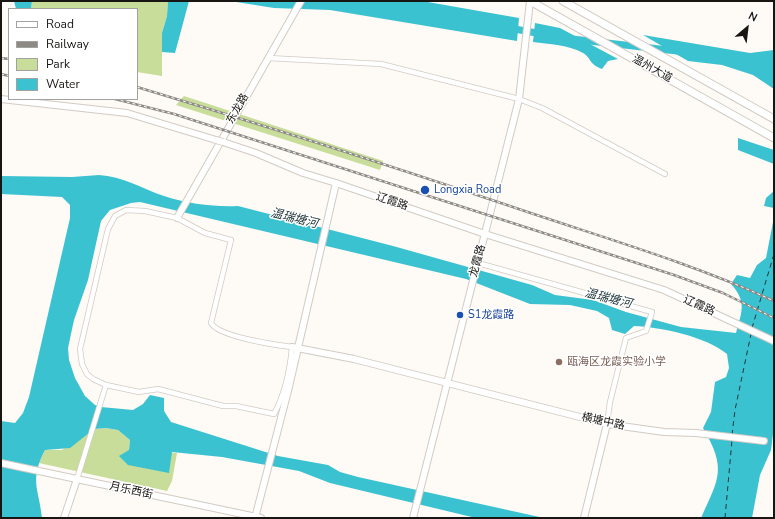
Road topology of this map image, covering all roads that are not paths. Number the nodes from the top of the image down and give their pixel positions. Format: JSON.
{"nodes":[{"id":1,"x":301,"y":1,"type":"edge"},
{"id":2,"x":530,"y":1,"type":"edge"},
{"id":3,"x":563,"y":1,"type":"edge"},
{"id":4,"x":268,"y":58,"type":"junction"},
{"id":5,"x":519,"y":99,"type":"junction"},
{"id":6,"x":10,"y":100,"type":"edge"},
{"id":7,"x":774,"y":119,"type":"edge"},
{"id":8,"x":774,"y":138,"type":"edge"},
{"id":9,"x":665,"y":174,"type":"dead end"},
{"id":10,"x":336,"y":182,"type":"junction"},
{"id":11,"x":178,"y":216,"type":"junction"},
{"id":12,"x":485,"y":234,"type":"junction"},
{"id":13,"x":478,"y":263,"type":"junction"},
{"id":14,"x":774,"y":341,"type":"edge"},
{"id":15,"x":295,"y":348,"type":"junction"},
{"id":16,"x":446,"y":383,"type":"junction"},
{"id":17,"x":106,"y":385,"type":"junction"},
{"id":18,"x":607,"y":424,"type":"junction"},
{"id":19,"x":764,"y":441,"type":"dead end"},
{"id":20,"x":1,"y":464,"type":"edge"},
{"id":21,"x":77,"y":479,"type":"junction"},
{"id":22,"x":64,"y":518,"type":"edge"},
{"id":23,"x":257,"y":518,"type":"edge"},
{"id":24,"x":413,"y":518,"type":"edge"},
{"id":25,"x":584,"y":518,"type":"edge"}],
"edges":[{"from":1,"to":4,"type":"street","name":"东龙路"},
{"from":2,"to":5,"type":"street","name":"龙霞路"},
{"from":2,"to":8,"type":"main road","name":"温州大道"},
{"from":3,"to":7,"type":"main road","name":"温州大道"},
{"from":4,"to":5,"type":"street"},
{"from":4,"to":11,"type":"street","name":"东龙路"},
{"from":5,"to":9,"type":"street"},
{"from":5,"to":12,"type":"street","name":"龙霞路"},
{"from":6,"to":10,"type":"street","name":"辽霞路","bridge":true},
{"from":10,"to":12,"type":"street","name":"辽霞路"},
{"from":10,"to":15,"type":"street"},
{"from":11,"to":15,"type":"street"},
{"from":11,"to":17,"type":"street"},
{"from":12,"to":13,"type":"street","name":"龙霞路"},
{"from":12,"to":14,"type":"street","name":"辽霞路"},
{"from":13,"to":16,"type":"street","name":"龙霞路"},
{"from":13,"to":18,"type":"street"},
{"from":15,"to":16,"type":"street","name":"横塘中路"},
{"from":15,"to":17,"type":"street"},
{"from":15,"to":23,"type":"street"},
{"from":16,"to":18,"type":"street","name":"横塘中路"},
{"from":16,"to":24,"type":"street","name":"龙霞路"},
{"from":17,"to":21,"type":"street"},
{"from":18,"to":19,"type":"street","name":"横塘中路"},
{"from":18,"to":25,"type":"street"},
{"from":20,"to":21,"type":"street","name":"月乐西街"},
{"from":21,"to":22,"type":"street"},
{"from":21,"to":23,"type":"street","name":"月乐西街"}]}
